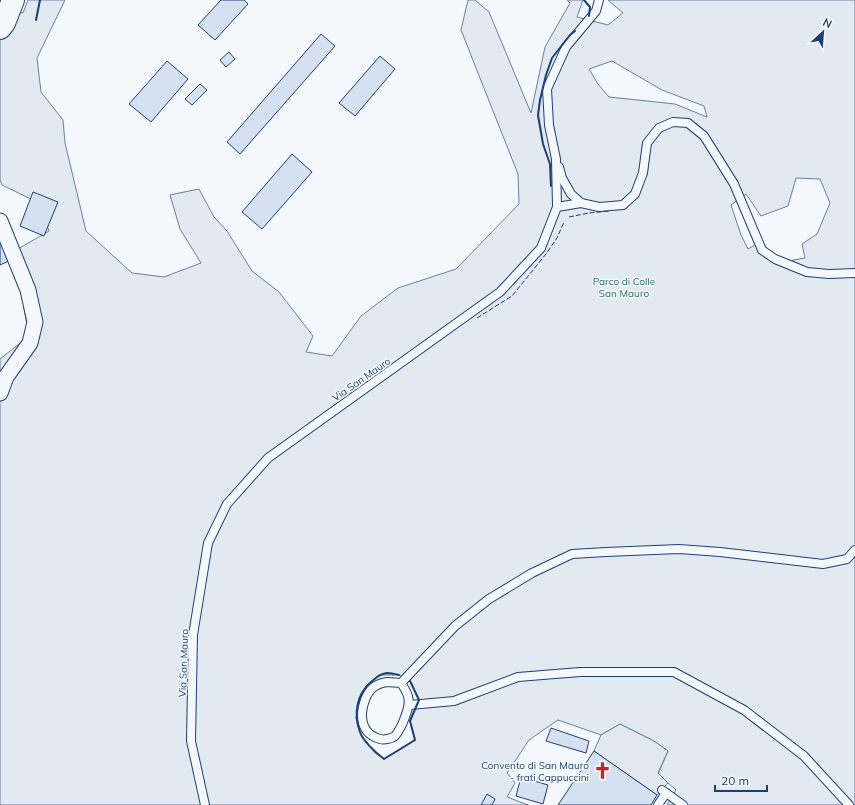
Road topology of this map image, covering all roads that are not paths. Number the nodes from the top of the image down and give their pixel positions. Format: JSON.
{"nodes":[{"id":1,"x":13,"y":0,"type":"edge"},
{"id":2,"x":599,"y":0,"type":"edge"},
{"id":3,"x":0,"y":28,"type":"edge"},
{"id":4,"x":556,"y":159,"type":"junction"},
{"id":5,"x":580,"y":203,"type":"junction"},
{"id":6,"x":557,"y":207,"type":"junction"},
{"id":7,"x":0,"y":221,"type":"edge"},
{"id":8,"x":855,"y":273,"type":"edge"},
{"id":9,"x":0,"y":393,"type":"edge"},
{"id":10,"x":855,"y":550,"type":"edge"},
{"id":11,"x":401,"y":683,"type":"junction"},
{"id":12,"x":410,"y":705,"type":"junction"},
{"id":13,"x":205,"y":805,"type":"edge"},
{"id":14,"x":658,"y":805,"type":"edge"},
{"id":15,"x":683,"y":805,"type":"edge"},
{"id":16,"x":849,"y":805,"type":"edge"}],
"edges":[{"from":1,"to":3,"type":"main road"},
{"from":2,"to":4,"type":"lane","name":"Via San Mauro"},
{"from":4,"to":5,"type":"lane"},
{"from":4,"to":6,"type":"lane","name":"Via San Mauro"},
{"from":5,"to":6,"type":"lane"},
{"from":5,"to":8,"type":"lane"},
{"from":6,"to":13,"type":"lane","name":"Via San Mauro"},
{"from":7,"to":9,"type":"street"},
{"from":10,"to":11,"type":"lane"},
{"from":11,"to":12,"type":"lane"},
{"from":11,"to":12,"type":"lane"},
{"from":12,"to":16,"type":"lane"},
{"from":14,"to":15,"type":"lane"}]}
